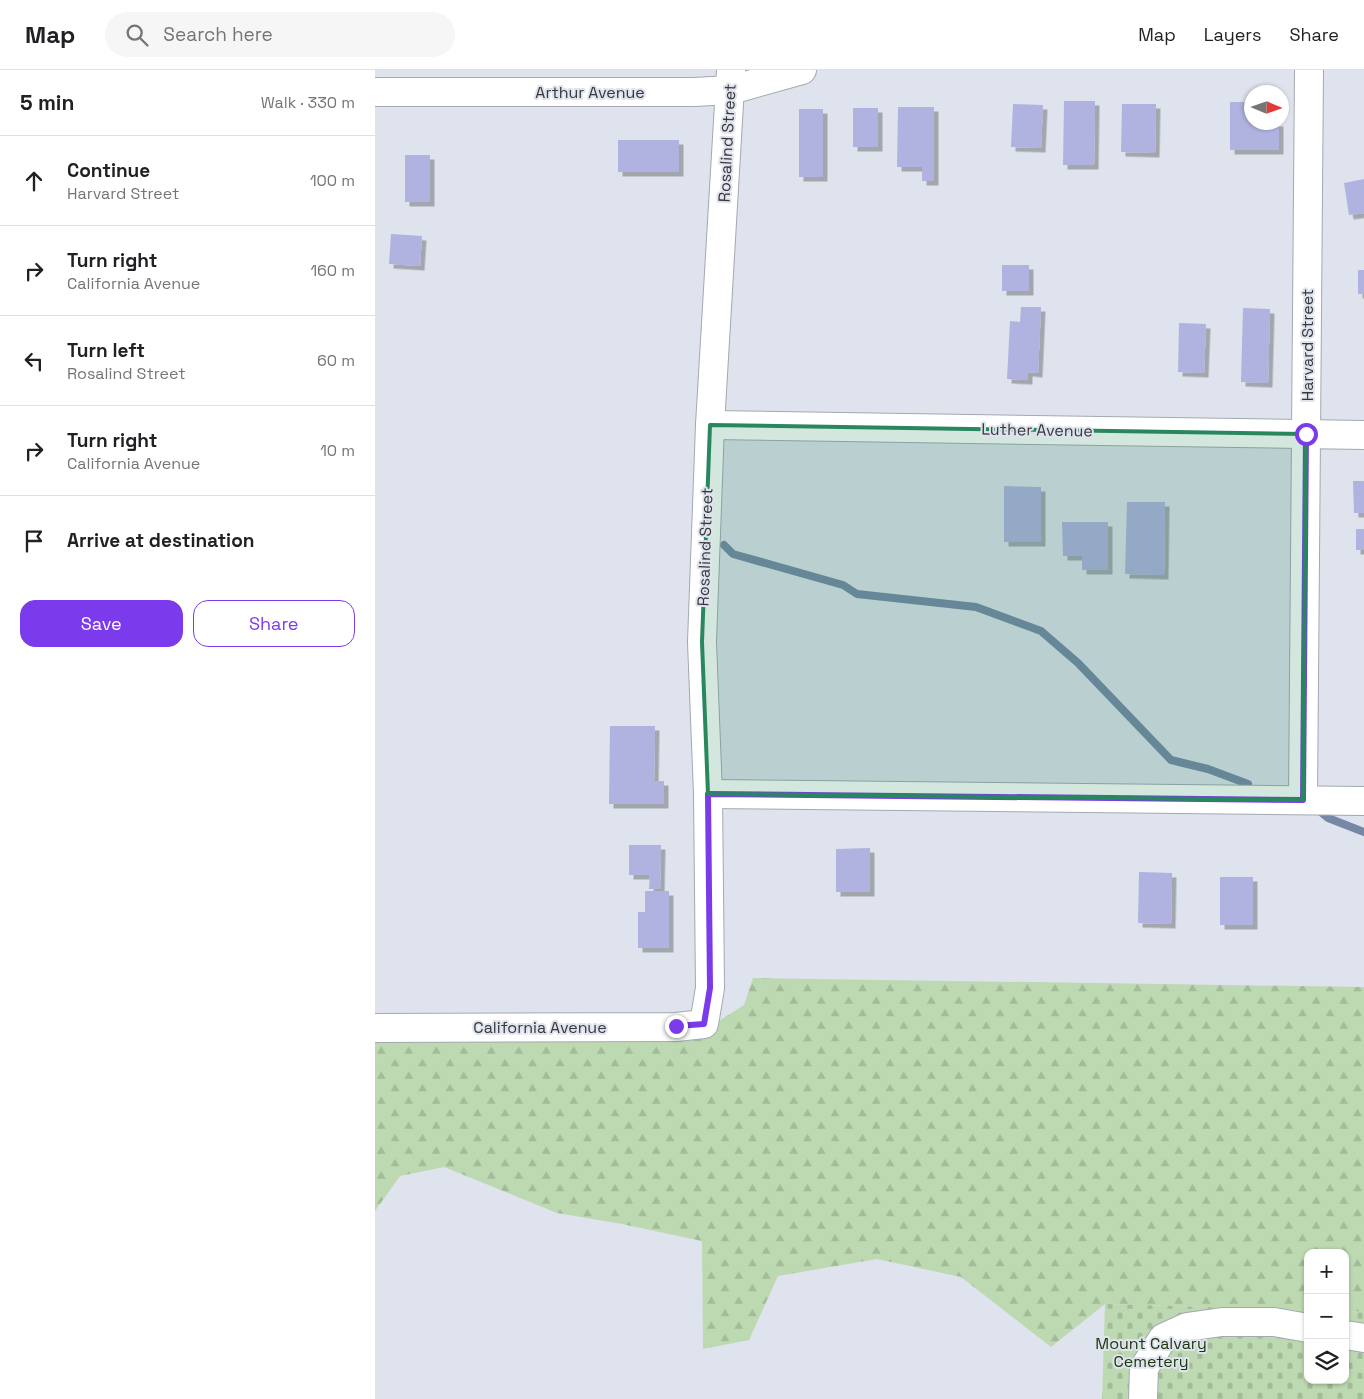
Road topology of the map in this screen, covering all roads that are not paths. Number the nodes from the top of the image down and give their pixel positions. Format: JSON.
{"nodes":[{"id":1,"x":802,"y":70,"type":"edge"},
{"id":2,"x":1309,"y":70,"type":"edge"},
{"id":3,"x":731,"y":80,"type":"edge"},
{"id":4,"x":375,"y":92,"type":"edge"},
{"id":5,"x":710,"y":425,"type":"junction"},
{"id":6,"x":1306,"y":434,"type":"junction"},
{"id":7,"x":1364,"y":435,"type":"edge"},
{"id":8,"x":708,"y":794,"type":"junction"},
{"id":9,"x":1303,"y":800,"type":"junction"},
{"id":10,"x":1364,"y":801,"type":"edge"},
{"id":11,"x":704,"y":1024,"type":"joint"},
{"id":12,"x":375,"y":1028,"type":"edge"},
{"id":13,"x":1304,"y":1327,"type":"edge"},
{"id":14,"x":1349,"y":1336,"type":"edge"},
{"id":15,"x":1364,"y":1338,"type":"edge"},
{"id":16,"x":1143,"y":1399,"type":"edge"}],
"edges":[{"from":1,"to":3,"type":"street","name":"Arthur Avenue"},
{"from":2,"to":6,"type":"street","name":"Harvard Street"},
{"from":3,"to":4,"type":"street","name":"Arthur Avenue"},
{"from":3,"to":5,"type":"street","name":"Rosalind Street"},
{"from":5,"to":6,"type":"street","name":"Luther Avenue"},
{"from":5,"to":8,"type":"street","name":"Rosalind Street"},
{"from":6,"to":7,"type":"street","name":"Luther Avenue"},
{"from":6,"to":9,"type":"street","name":"Harvard Street"},
{"from":8,"to":9,"type":"street"},
{"from":8,"to":11,"type":"street","name":"Rosalind Street"},
{"from":9,"to":10,"type":"street"},
{"from":11,"to":12,"type":"street","name":"California Avenue"},
{"from":13,"to":16,"type":"street"},
{"from":14,"to":15,"type":"street"}]}
